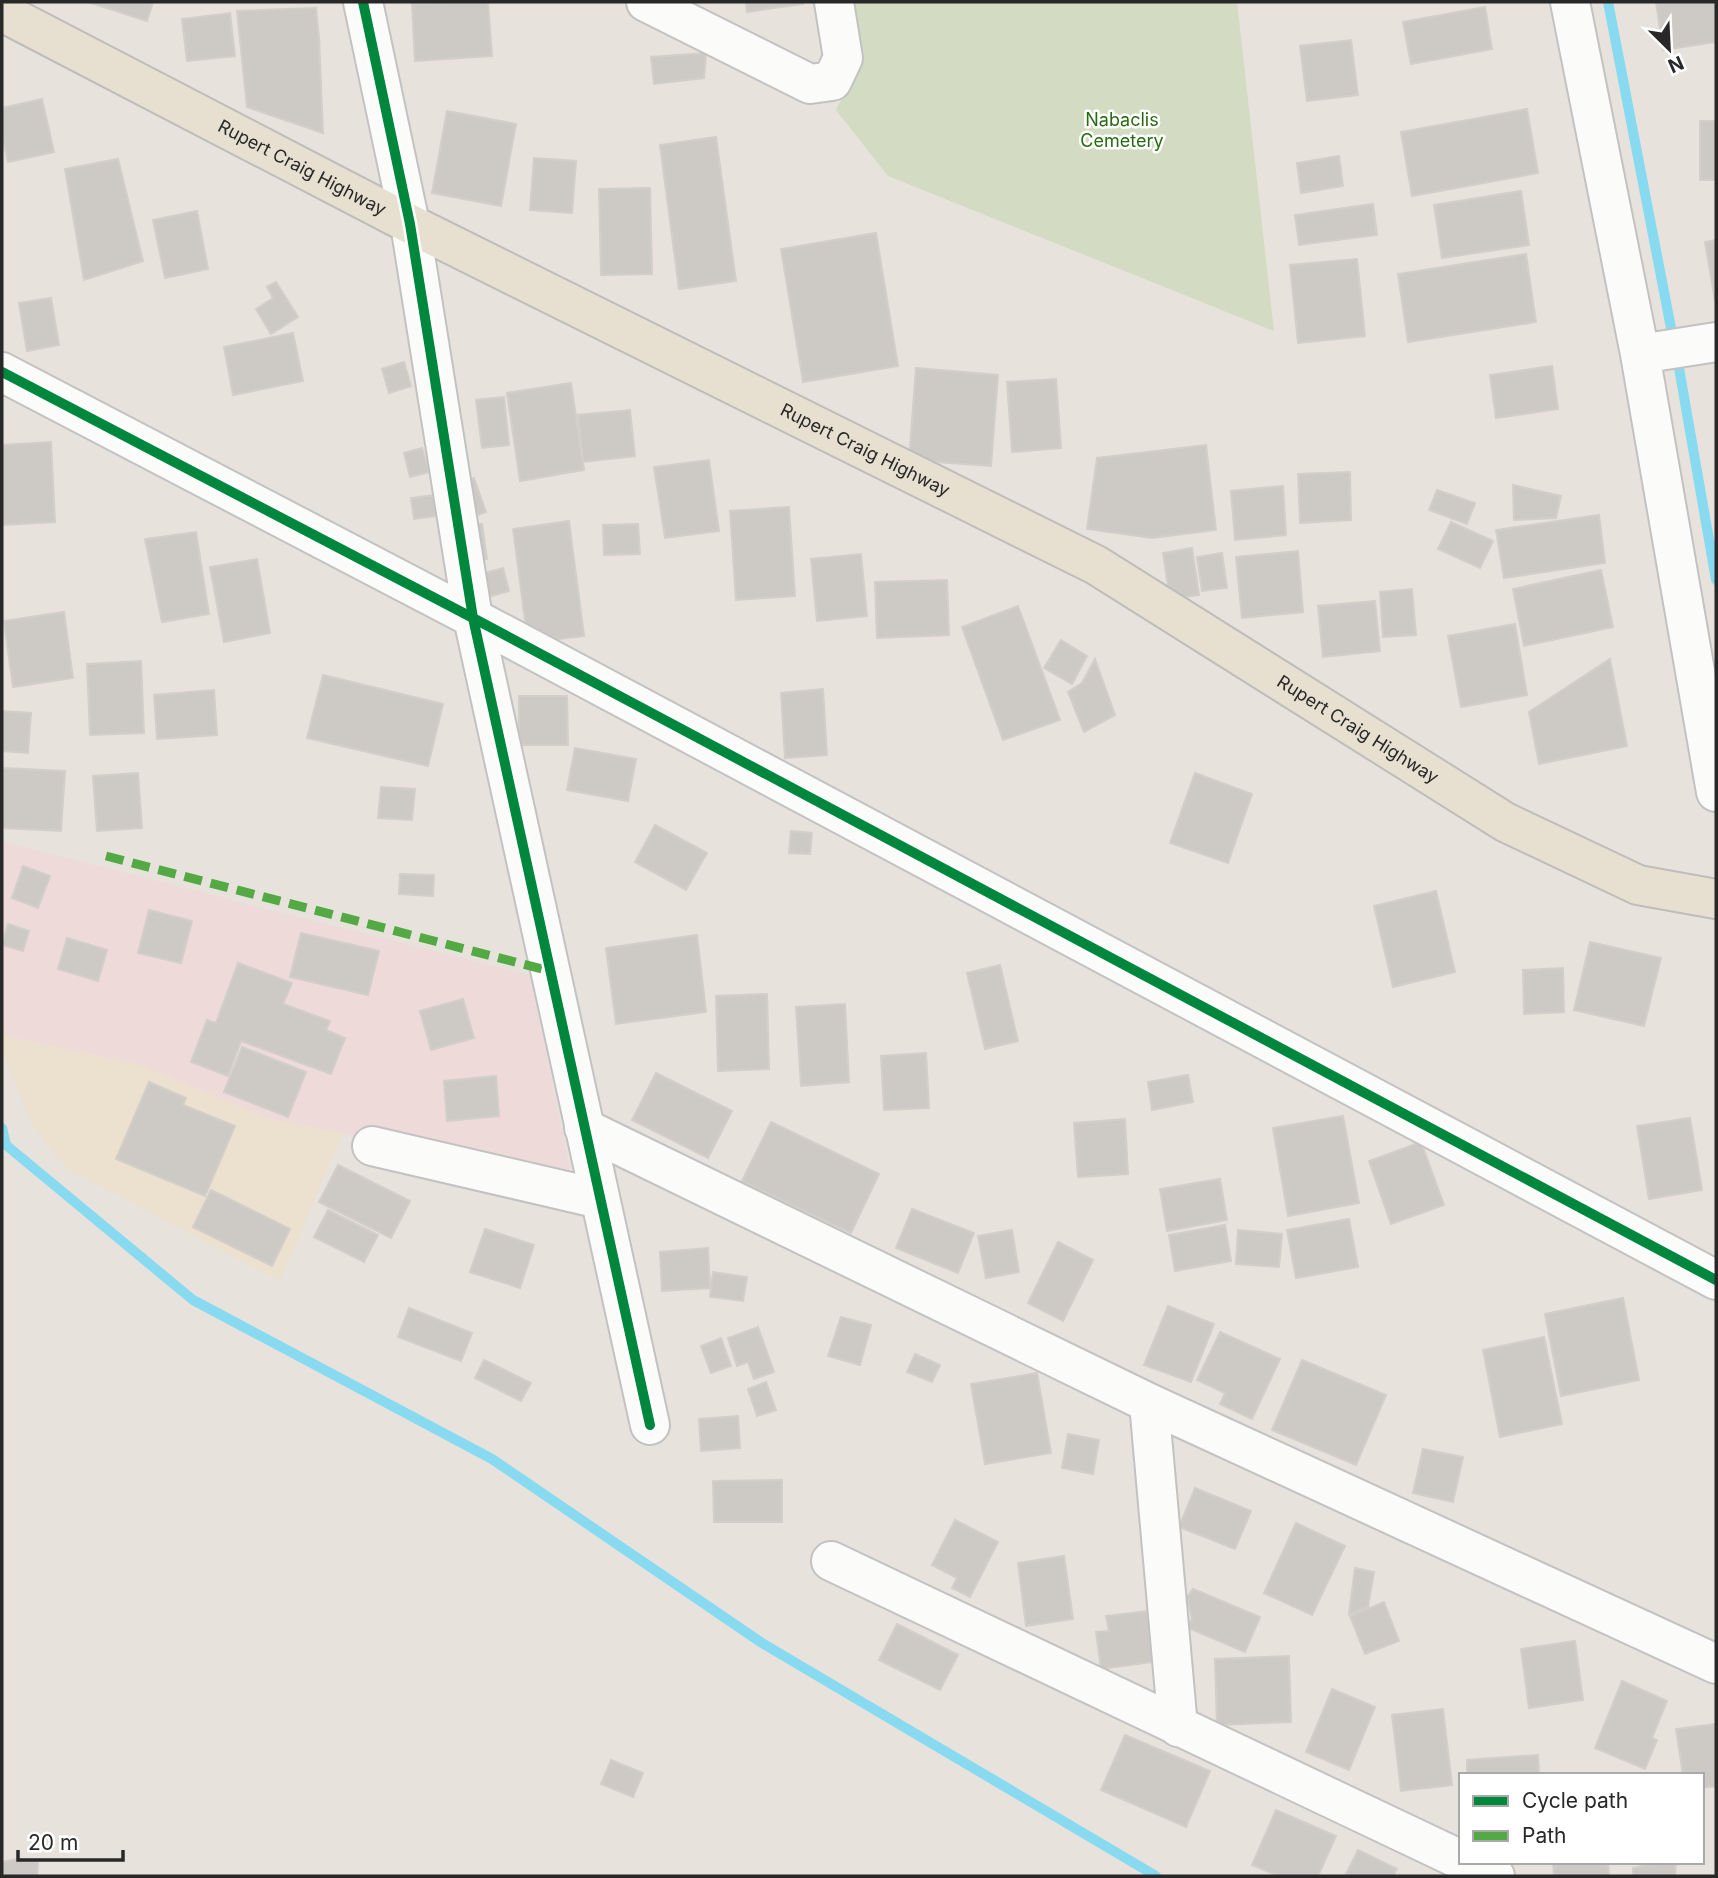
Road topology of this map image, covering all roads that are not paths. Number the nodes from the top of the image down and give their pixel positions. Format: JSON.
{"nodes":[{"id":1,"x":363,"y":2,"type":"edge"},
{"id":2,"x":646,"y":2,"type":"edge"},
{"id":3,"x":834,"y":2,"type":"edge"},
{"id":4,"x":1570,"y":2,"type":"edge"},
{"id":5,"x":2,"y":12,"type":"edge"},
{"id":6,"x":410,"y":224,"type":"junction"},
{"id":7,"x":1716,"y":342,"type":"edge"},
{"id":8,"x":1640,"y":354,"type":"junction"},
{"id":9,"x":2,"y":372,"type":"edge"},
{"id":10,"x":473,"y":618,"type":"junction"},
{"id":11,"x":1716,"y":792,"type":"edge"},
{"id":12,"x":1716,"y":898,"type":"edge"},
{"id":13,"x":584,"y":1128,"type":"junction"},
{"id":14,"x":372,"y":1146,"type":"dead end"},
{"id":15,"x":600,"y":1199,"type":"junction"},
{"id":16,"x":1716,"y":1280,"type":"edge"},
{"id":17,"x":1149,"y":1403,"type":"junction"},
{"id":18,"x":650,"y":1425,"type":"dead end"},
{"id":19,"x":831,"y":1561,"type":"dead end"},
{"id":20,"x":1716,"y":1664,"type":"edge"},
{"id":21,"x":1178,"y":1727,"type":"junction"},
{"id":22,"x":1459,"y":1859,"type":"edge"},
{"id":23,"x":1469,"y":1864,"type":"edge"},
{"id":24,"x":1495,"y":1876,"type":"edge"}],
"edges":[{"from":1,"to":6,"type":"street"},
{"from":2,"to":3,"type":"street"},
{"from":4,"to":8,"type":"street"},
{"from":5,"to":6,"type":"main road","name":"Rupert Craig Highway"},
{"from":6,"to":10,"type":"street"},
{"from":6,"to":12,"type":"main road","name":"Rupert Craig Highway"},
{"from":7,"to":8,"type":"street"},
{"from":8,"to":11,"type":"street"},
{"from":9,"to":10,"type":"street"},
{"from":10,"to":13,"type":"street"},
{"from":10,"to":16,"type":"street"},
{"from":13,"to":15,"type":"street"},
{"from":13,"to":17,"type":"street"},
{"from":14,"to":15,"type":"street"},
{"from":15,"to":18,"type":"street"},
{"from":17,"to":20,"type":"street"},
{"from":17,"to":21,"type":"street"},
{"from":19,"to":21,"type":"street"},
{"from":21,"to":22,"type":"street"},
{"from":23,"to":24,"type":"street"}]}
